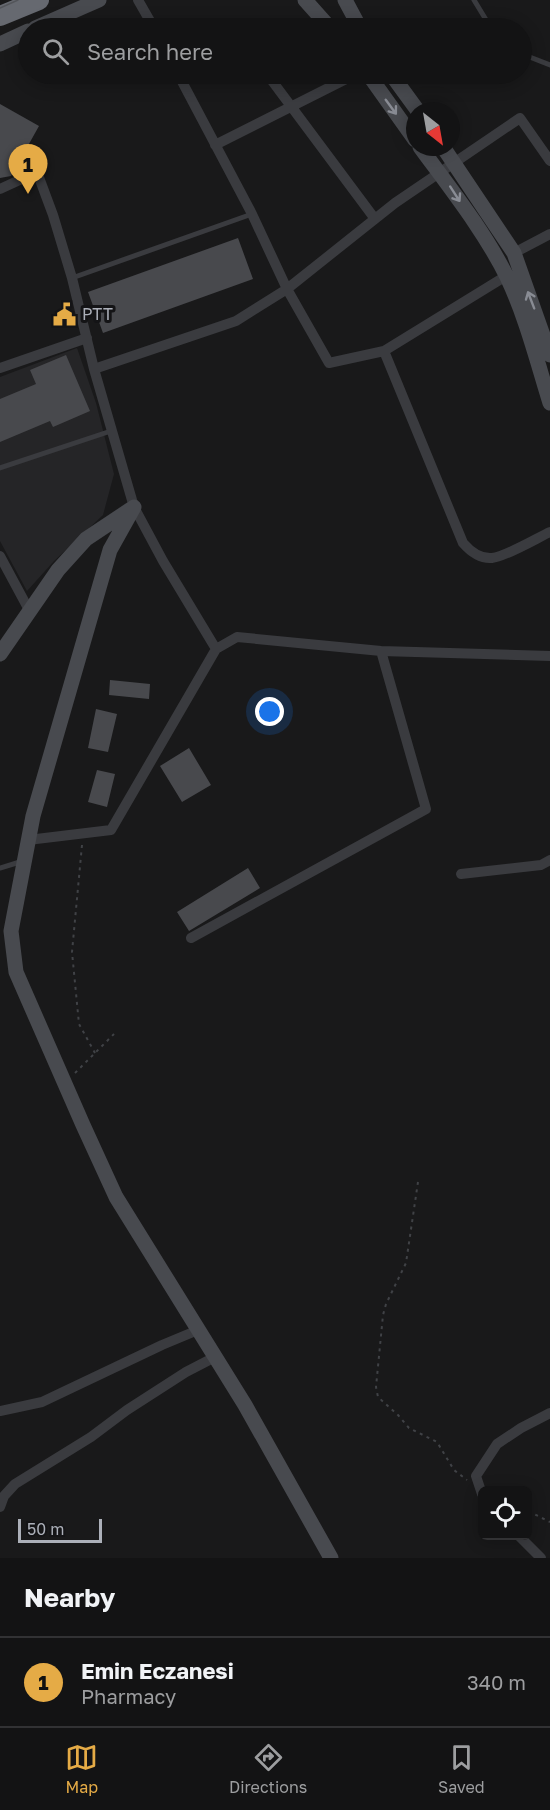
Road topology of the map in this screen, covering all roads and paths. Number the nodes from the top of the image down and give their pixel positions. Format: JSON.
{"nodes":[{"id":1,"x":39,"y":0,"type":"edge"},
{"id":2,"x":99,"y":0,"type":"edge"},
{"id":3,"x":138,"y":0,"type":"edge"},
{"id":4,"x":305,"y":0,"type":"edge"},
{"id":5,"x":345,"y":0,"type":"edge"},
{"id":6,"x":474,"y":0,"type":"edge"},
{"id":7,"x":0,"y":16,"type":"edge"},
{"id":8,"x":58,"y":18,"type":"edge"},
{"id":9,"x":148,"y":18,"type":"edge"},
{"id":10,"x":321,"y":18,"type":"edge"},
{"id":11,"x":355,"y":18,"type":"edge"},
{"id":12,"x":485,"y":18,"type":"edge"},
{"id":13,"x":18,"y":36,"type":"edge"},
{"id":14,"x":0,"y":44,"type":"edge"},
{"id":15,"x":532,"y":58,"type":"edge"},
{"id":16,"x":550,"y":65,"type":"edge"},
{"id":17,"x":183,"y":84,"type":"edge"},
{"id":18,"x":274,"y":84,"type":"edge"},
{"id":19,"x":336,"y":84,"type":"edge"},
{"id":20,"x":375,"y":84,"type":"edge"},
{"id":21,"x":398,"y":84,"type":"edge"},
{"id":22,"x":411,"y":102,"type":"edge"},
{"id":23,"x":291,"y":106,"type":"junction"},
{"id":24,"x":406,"y":127,"type":"edge"},
{"id":25,"x":215,"y":146,"type":"junction"},
{"id":26,"x":427,"y":156,"type":"edge"},
{"id":27,"x":449,"y":156,"type":"edge"},
{"id":28,"x":550,"y":161,"type":"edge"},
{"id":29,"x":454,"y":164,"type":"junction"},
{"id":30,"x":440,"y":173,"type":"junction"},
{"id":31,"x":0,"y":189,"type":"edge"},
{"id":32,"x":252,"y":214,"type":"junction"},
{"id":33,"x":375,"y":219,"type":"junction"},
{"id":34,"x":550,"y":234,"type":"edge"},
{"id":35,"x":514,"y":253,"type":"junction"},
{"id":36,"x":506,"y":276,"type":"junction"},
{"id":37,"x":72,"y":278,"type":"junction"},
{"id":38,"x":287,"y":289,"type":"junction"},
{"id":39,"x":87,"y":338,"type":"junction"},
{"id":40,"x":384,"y":351,"type":"junction"},
{"id":41,"x":550,"y":355,"type":"edge"},
{"id":42,"x":0,"y":368,"type":"edge"},
{"id":43,"x":94,"y":369,"type":"junction"},
{"id":44,"x":550,"y":403,"type":"edge"},
{"id":45,"x":111,"y":431,"type":"junction"},
{"id":46,"x":0,"y":468,"type":"edge"},
{"id":47,"x":134,"y":507,"type":"junction"},
{"id":48,"x":550,"y":532,"type":"edge"},
{"id":49,"x":0,"y":556,"type":"edge"},
{"id":50,"x":29,"y":610,"type":"junction"},
{"id":51,"x":216,"y":649,"type":"junction"},
{"id":52,"x":381,"y":651,"type":"junction"},
{"id":53,"x":0,"y":654,"type":"edge"},
{"id":54,"x":550,"y":656,"type":"edge"},
{"id":55,"x":83,"y":833,"type":"junction"},
{"id":56,"x":28,"y":840,"type":"junction"},
{"id":57,"x":24,"y":860,"type":"junction"},
{"id":58,"x":550,"y":860,"type":"edge"},
{"id":59,"x":0,"y":868,"type":"edge"},
{"id":60,"x":461,"y":874,"type":"dead end"},
{"id":61,"x":191,"y":938,"type":"dead end"},
{"id":62,"x":114,"y":1034,"type":"dead end"},
{"id":63,"x":95,"y":1053,"type":"junction"},
{"id":64,"x":65,"y":1084,"type":"junction"},
{"id":65,"x":418,"y":1182,"type":"dead end"},
{"id":66,"x":198,"y":1330,"type":"junction"},
{"id":67,"x":215,"y":1357,"type":"junction"},
{"id":68,"x":0,"y":1411,"type":"edge"},
{"id":69,"x":550,"y":1413,"type":"edge"},
{"id":70,"x":479,"y":1486,"type":"edge"},
{"id":71,"x":478,"y":1490,"type":"edge"},
{"id":72,"x":0,"y":1507,"type":"edge"},
{"id":73,"x":532,"y":1514,"type":"edge"},
{"id":74,"x":550,"y":1522,"type":"edge"},
{"id":75,"x":523,"y":1540,"type":"edge"},
{"id":76,"x":331,"y":1558,"type":"edge"},
{"id":77,"x":541,"y":1558,"type":"edge"}],
"edges":[{"from":1,"to":7,"type":"highway"},
{"from":2,"to":8,"type":"street"},
{"from":3,"to":9,"type":"street"},
{"from":4,"to":10,"type":"street"},
{"from":5,"to":11,"type":"street"},
{"from":6,"to":12,"type":"lane"},
{"from":13,"to":14,"type":"street"},
{"from":15,"to":16,"type":"lane"},
{"from":17,"to":25,"type":"street"},
{"from":18,"to":23,"type":"street"},
{"from":19,"to":23,"type":"street"},
{"from":20,"to":24,"type":"street","one_way":true},
{"from":21,"to":22,"type":"street"},
{"from":23,"to":25,"type":"street"},
{"from":23,"to":33,"type":"street"},
{"from":25,"to":32,"type":"street"},
{"from":26,"to":30,"type":"street"},
{"from":27,"to":29,"type":"street"},
{"from":28,"to":29,"type":"street"},
{"from":29,"to":30,"type":"street"},
{"from":29,"to":35,"type":"street"},
{"from":30,"to":33,"type":"street"},
{"from":30,"to":36,"type":"street","one_way":true},
{"from":31,"to":37,"type":"street"},
{"from":32,"to":37,"type":"lane"},
{"from":32,"to":38,"type":"street"},
{"from":33,"to":38,"type":"street"},
{"from":34,"to":35,"type":"street"},
{"from":41,"to":35,"type":"street","one_way":true},
{"from":36,"to":40,"type":"street"},
{"from":36,"to":44,"type":"street"},
{"from":37,"to":39,"type":"street"},
{"from":38,"to":40,"type":"street"},
{"from":38,"to":43,"type":"street"},
{"from":39,"to":42,"type":"street"},
{"from":39,"to":43,"type":"street"},
{"from":40,"to":48,"type":"street"},
{"from":43,"to":45,"type":"street"},
{"from":45,"to":46,"type":"lane"},
{"from":45,"to":47,"type":"street"},
{"from":47,"to":50,"type":"street"},
{"from":47,"to":51,"type":"street"},
{"from":47,"to":56,"type":"street"},
{"from":49,"to":50,"type":"street"},
{"from":50,"to":53,"type":"street"},
{"from":51,"to":52,"type":"street"},
{"from":51,"to":55,"type":"street"},
{"from":52,"to":54,"type":"street"},
{"from":52,"to":61,"type":"street"},
{"from":55,"to":56,"type":"street"},
{"from":55,"to":63,"type":"path"},
{"from":56,"to":57,"type":"street"},
{"from":57,"to":59,"type":"lane"},
{"from":57,"to":64,"type":"street"},
{"from":58,"to":60,"type":"street"},
{"from":62,"to":63,"type":"path"},
{"from":63,"to":64,"type":"path"},
{"from":64,"to":66,"type":"street"},
{"from":65,"to":71,"type":"path"},
{"from":66,"to":67,"type":"street"},
{"from":66,"to":68,"type":"street"},
{"from":67,"to":72,"type":"street"},
{"from":67,"to":76,"type":"street"},
{"from":69,"to":70,"type":"street"},
{"from":73,"to":74,"type":"path"},
{"from":75,"to":77,"type":"street"}]}
